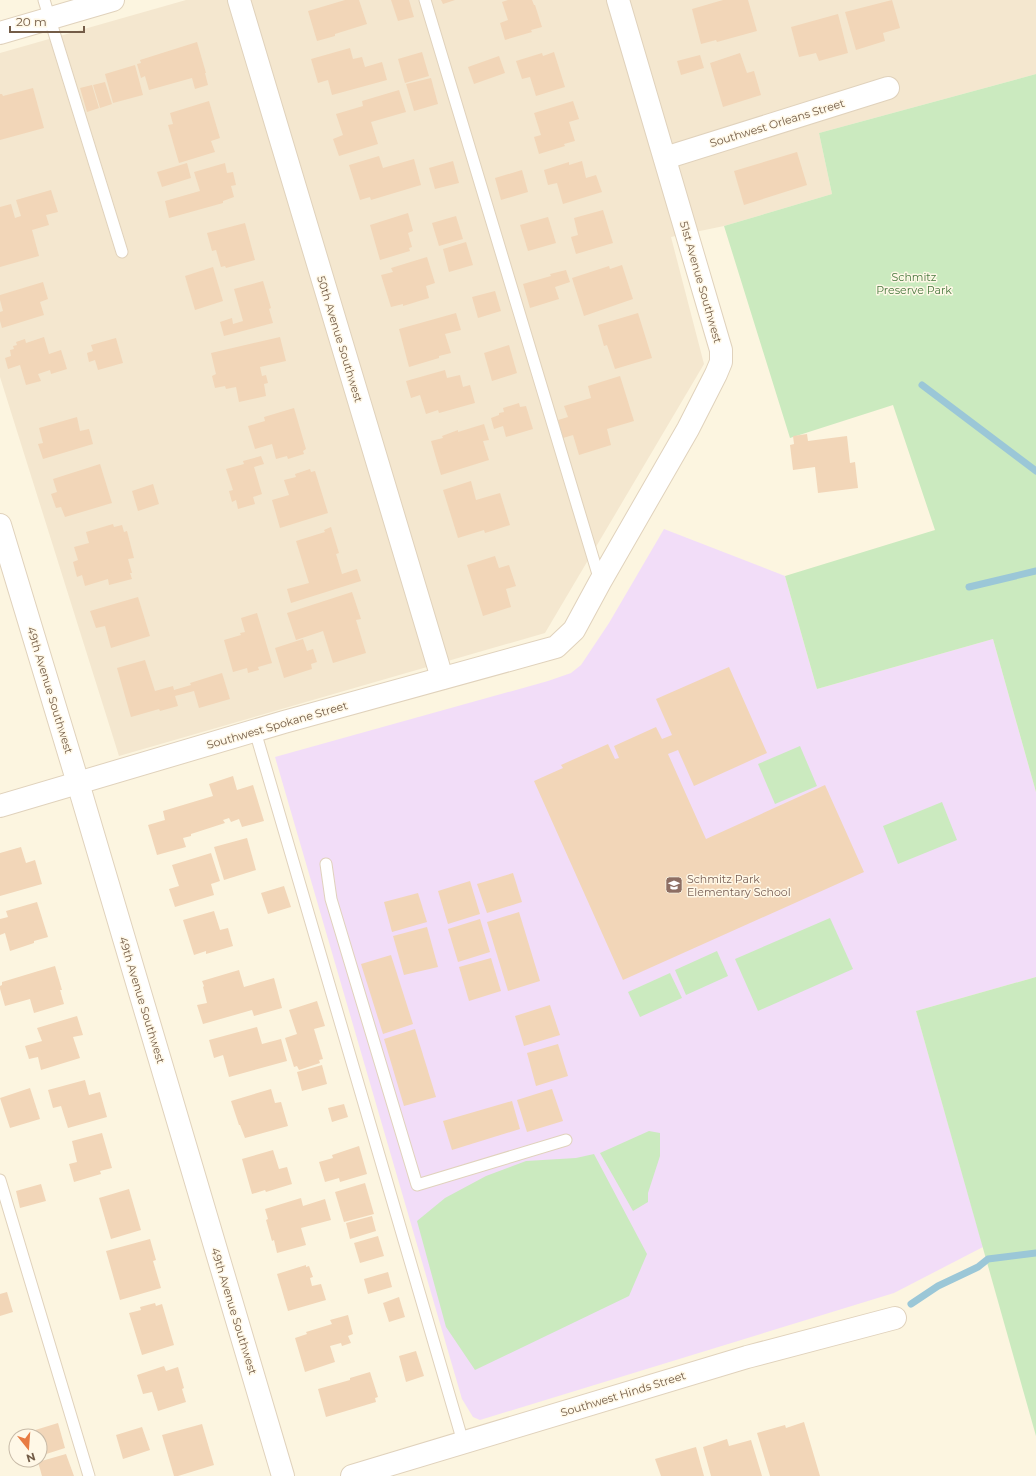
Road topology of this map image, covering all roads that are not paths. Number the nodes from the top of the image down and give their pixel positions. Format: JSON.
{"nodes":[{"id":1,"x":113,"y":0,"type":"edge"},
{"id":2,"x":239,"y":0,"type":"edge"},
{"id":3,"x":425,"y":0,"type":"edge"},
{"id":4,"x":618,"y":0,"type":"edge"},
{"id":5,"x":47,"y":9,"type":"edge"},
{"id":6,"x":0,"y":32,"type":"edge"},
{"id":7,"x":888,"y":88,"type":"dead end"},
{"id":8,"x":665,"y":158,"type":"junction"},
{"id":9,"x":122,"y":252,"type":"dead end"},
{"id":10,"x":0,"y":525,"type":"edge"},
{"id":11,"x":600,"y":582,"type":"junction"},
{"id":12,"x":556,"y":647,"type":"joint"},
{"id":13,"x":442,"y":678,"type":"junction"},
{"id":14,"x":255,"y":731,"type":"junction"},
{"id":15,"x":78,"y":783,"type":"junction"},
{"id":16,"x":0,"y":806,"type":"edge"},
{"id":17,"x":326,"y":864,"type":"dead end"},
{"id":18,"x":566,"y":1140,"type":"dead end"},
{"id":19,"x":0,"y":1180,"type":"edge"},
{"id":20,"x":895,"y":1318,"type":"dead end"},
{"id":21,"x":463,"y":1442,"type":"junction"},
{"id":22,"x":90,"y":1476,"type":"edge"},
{"id":23,"x":283,"y":1476,"type":"edge"},
{"id":24,"x":352,"y":1476,"type":"edge"}],
"edges":[{"from":1,"to":5,"type":"street"},
{"from":2,"to":13,"type":"street","name":"50th Avenue Southwest"},
{"from":3,"to":11,"type":"lane"},
{"from":4,"to":8,"type":"street","name":"51st Avenue Southwest"},
{"from":5,"to":6,"type":"street"},
{"from":5,"to":9,"type":"lane"},
{"from":7,"to":8,"type":"street","name":"Southwest Orleans Street"},
{"from":8,"to":11,"type":"street","name":"51st Avenue Southwest"},
{"from":10,"to":15,"type":"street","name":"49th Avenue Southwest"},
{"from":11,"to":12,"type":"street","name":"51st Avenue Southwest"},
{"from":12,"to":13,"type":"street","name":"Southwest Spokane Street"},
{"from":13,"to":14,"type":"street","name":"Southwest Spokane Street"},
{"from":14,"to":15,"type":"street","name":"Southwest Spokane Street"},
{"from":14,"to":21,"type":"lane"},
{"from":15,"to":16,"type":"street","name":"Southwest Spokane Street"},
{"from":15,"to":23,"type":"street","name":"49th Avenue Southwest"},
{"from":17,"to":18,"type":"lane"},
{"from":19,"to":22,"type":"lane"},
{"from":20,"to":21,"type":"street","name":"Southwest Hinds Street"},
{"from":21,"to":24,"type":"street","name":"Southwest Hinds Street"}]}
